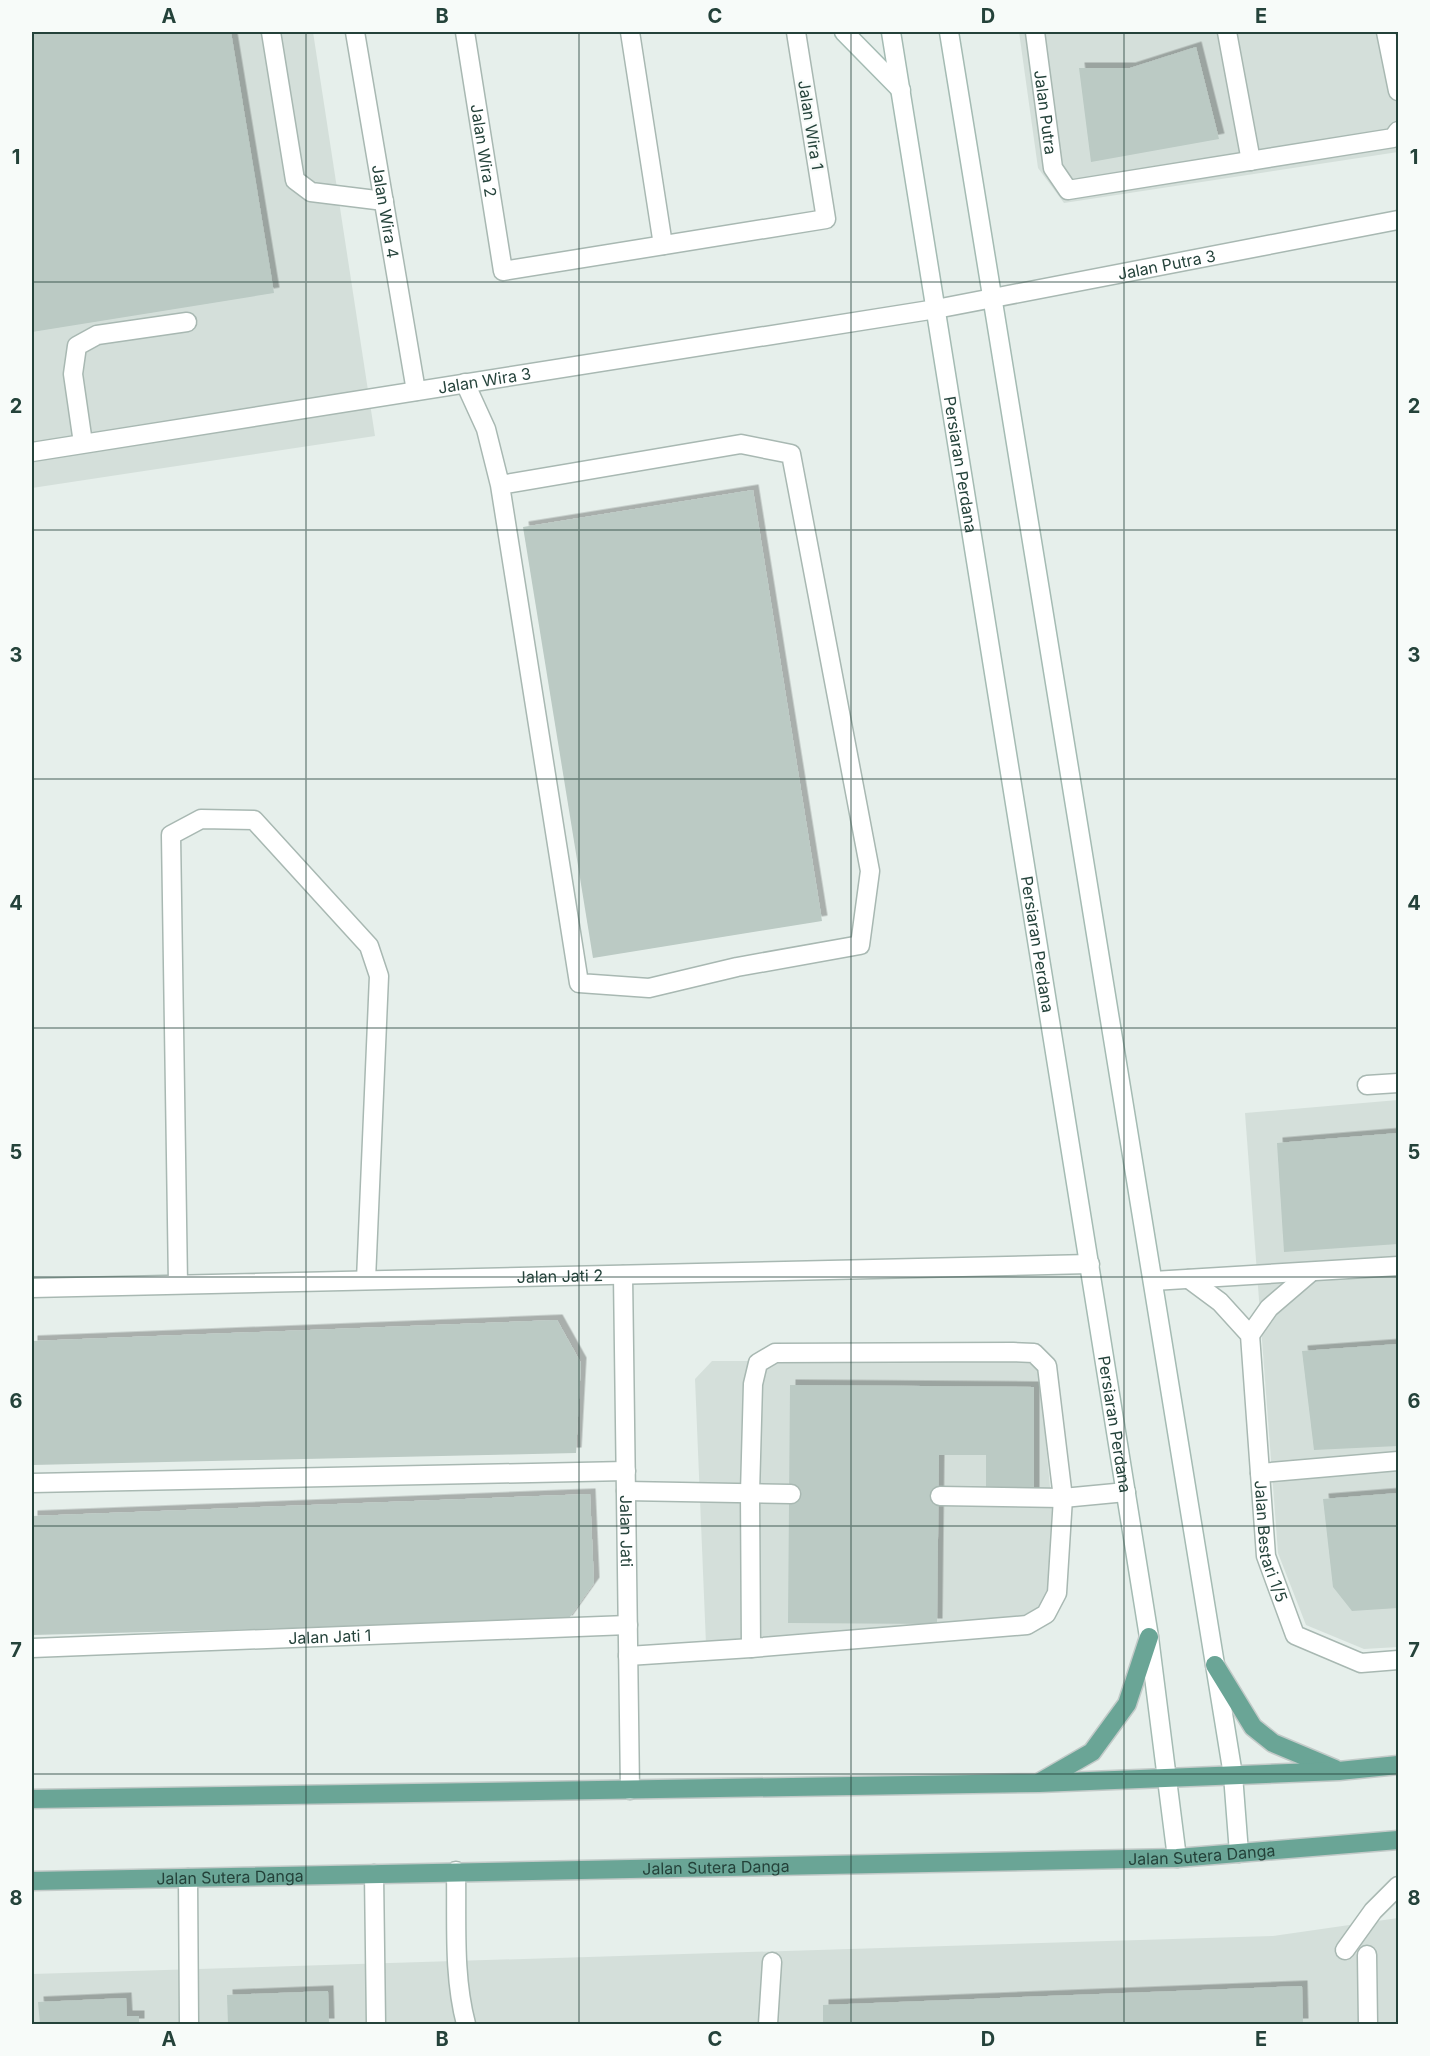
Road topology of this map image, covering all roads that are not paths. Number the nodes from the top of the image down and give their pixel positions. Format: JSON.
{"nodes":[{"id":1,"x":272,"y":32,"type":"edge"},
{"id":2,"x":355,"y":32,"type":"edge"},
{"id":3,"x":465,"y":32,"type":"edge"},
{"id":4,"x":630,"y":32,"type":"edge"},
{"id":5,"x":796,"y":32,"type":"edge"},
{"id":6,"x":844,"y":32,"type":"edge"},
{"id":7,"x":891,"y":32,"type":"edge"},
{"id":8,"x":949,"y":32,"type":"edge"},
{"id":9,"x":1035,"y":32,"type":"edge"},
{"id":10,"x":1227,"y":32,"type":"edge"},
{"id":11,"x":1386,"y":32,"type":"edge"},
{"id":12,"x":900,"y":90,"type":"junction"},
{"id":13,"x":1398,"y":91,"type":"edge"},
{"id":14,"x":1396,"y":135,"type":"edge"},
{"id":15,"x":1251,"y":161,"type":"junction"},
{"id":16,"x":384,"y":201,"type":"junction"},
{"id":17,"x":1398,"y":220,"type":"edge"},
{"id":18,"x":663,"y":245,"type":"junction"},
{"id":19,"x":993,"y":299,"type":"junction"},
{"id":20,"x":936,"y":309,"type":"junction"},
{"id":21,"x":187,"y":322,"type":"dead end"},
{"id":22,"x":465,"y":383,"type":"junction"},
{"id":23,"x":416,"y":391,"type":"junction"},
{"id":24,"x":83,"y":444,"type":"junction"},
{"id":25,"x":32,"y":452,"type":"edge"},
{"id":26,"x":500,"y":485,"type":"junction"},
{"id":27,"x":1398,"y":1083,"type":"edge"},
{"id":28,"x":1367,"y":1085,"type":"dead end"},
{"id":29,"x":1090,"y":1264,"type":"junction"},
{"id":30,"x":1398,"y":1266,"type":"edge"},
{"id":31,"x":1311,"y":1272,"type":"junction"},
{"id":32,"x":623,"y":1275,"type":"junction"},
{"id":33,"x":1189,"y":1279,"type":"junction"},
{"id":34,"x":366,"y":1280,"type":"junction"},
{"id":35,"x":1153,"y":1281,"type":"junction"},
{"id":36,"x":178,"y":1284,"type":"junction"},
{"id":37,"x":32,"y":1288,"type":"edge"},
{"id":38,"x":1250,"y":1335,"type":"junction"},
{"id":39,"x":1398,"y":1461,"type":"edge"},
{"id":40,"x":626,"y":1471,"type":"junction"},
{"id":41,"x":1260,"y":1473,"type":"junction"},
{"id":42,"x":32,"y":1483,"type":"edge"},
{"id":43,"x":626,"y":1491,"type":"junction"},
{"id":44,"x":1126,"y":1492,"type":"junction"},
{"id":45,"x":750,"y":1493,"type":"junction"},
{"id":46,"x":791,"y":1494,"type":"dead end"},
{"id":47,"x":940,"y":1496,"type":"dead end"},
{"id":48,"x":1063,"y":1498,"type":"junction"},
{"id":49,"x":628,"y":1625,"type":"junction"},
{"id":50,"x":1149,"y":1637,"type":"junction"},
{"id":51,"x":32,"y":1648,"type":"edge"},
{"id":52,"x":750,"y":1648,"type":"junction"},
{"id":53,"x":628,"y":1656,"type":"junction"},
{"id":54,"x":1398,"y":1660,"type":"edge"},
{"id":55,"x":1215,"y":1665,"type":"junction"},
{"id":56,"x":1398,"y":1765,"type":"edge"},
{"id":57,"x":1339,"y":1771,"type":"junction"},
{"id":58,"x":1233,"y":1775,"type":"junction"},
{"id":59,"x":1168,"y":1780,"type":"junction"},
{"id":60,"x":1038,"y":1783,"type":"junction"},
{"id":61,"x":630,"y":1790,"type":"junction"},
{"id":62,"x":32,"y":1799,"type":"edge"},
{"id":63,"x":1398,"y":1840,"type":"edge"},
{"id":64,"x":1239,"y":1854,"type":"junction"},
{"id":65,"x":1177,"y":1858,"type":"junction"},
{"id":66,"x":456,"y":1872,"type":"junction"},
{"id":67,"x":375,"y":1874,"type":"junction"},
{"id":68,"x":188,"y":1878,"type":"junction"},
{"id":69,"x":32,"y":1881,"type":"edge"},
{"id":70,"x":1398,"y":1886,"type":"edge"},
{"id":71,"x":1345,"y":1950,"type":"dead end"},
{"id":72,"x":1367,"y":1955,"type":"dead end"},
{"id":73,"x":772,"y":1962,"type":"dead end"},
{"id":74,"x":189,"y":2025,"type":"edge"},
{"id":75,"x":376,"y":2025,"type":"edge"},
{"id":76,"x":466,"y":2025,"type":"edge"},
{"id":77,"x":768,"y":2025,"type":"edge"},
{"id":78,"x":1368,"y":2025,"type":"edge"}],
"edges":[{"from":1,"to":16,"type":"street"},
{"from":2,"to":16,"type":"street","name":"Jalan Wira 4"},
{"from":3,"to":18,"type":"street","name":"Jalan Wira 2"},
{"from":4,"to":18,"type":"street"},
{"from":5,"to":18,"type":"street","name":"Jalan Wira 1"},
{"from":6,"to":12,"type":"street"},
{"from":7,"to":12,"type":"street","name":"Persiaran Perdana"},
{"from":8,"to":19,"type":"street"},
{"from":9,"to":15,"type":"street","name":"Jalan Putra"},
{"from":10,"to":15,"type":"street"},
{"from":11,"to":13,"type":"street"},
{"from":12,"to":20,"type":"street","name":"Persiaran Perdana"},
{"from":14,"to":15,"type":"street"},
{"from":16,"to":23,"type":"street","name":"Jalan Wira 4"},
{"from":17,"to":19,"type":"street","name":"Jalan Putra 3"},
{"from":19,"to":20,"type":"street","name":"Jalan Putra 3"},
{"from":19,"to":35,"type":"street"},
{"from":20,"to":22,"type":"street","name":"Jalan Wira 3"},
{"from":20,"to":29,"type":"street","name":"Persiaran Perdana"},
{"from":21,"to":24,"type":"street"},
{"from":22,"to":23,"type":"street","name":"Jalan Wira 3"},
{"from":22,"to":26,"type":"street"},
{"from":23,"to":24,"type":"street","name":"Jalan Wira 3"},
{"from":24,"to":25,"type":"street","name":"Jalan Wira 3"},
{"from":26,"to":26,"type":"street"},
{"from":27,"to":28,"type":"street"},
{"from":29,"to":32,"type":"street","name":"Jalan Jati 2"},
{"from":29,"to":44,"type":"street","name":"Persiaran Perdana"},
{"from":30,"to":31,"type":"street"},
{"from":31,"to":33,"type":"street"},
{"from":31,"to":38,"type":"street"},
{"from":32,"to":34,"type":"street","name":"Jalan Jati 2"},
{"from":32,"to":40,"type":"street","name":"Jalan Jati"},
{"from":33,"to":35,"type":"street"},
{"from":33,"to":38,"type":"street"},
{"from":34,"to":36,"type":"street","name":"Jalan Jati 2"},
{"from":34,"to":36,"type":"street"},
{"from":35,"to":55,"type":"street"},
{"from":36,"to":37,"type":"street","name":"Jalan Jati 2"},
{"from":38,"to":41,"type":"street","name":"Jalan Bestari 1/5"},
{"from":39,"to":41,"type":"street"},
{"from":40,"to":42,"type":"street"},
{"from":40,"to":43,"type":"street","name":"Jalan Jati"},
{"from":41,"to":54,"type":"street","name":"Jalan Bestari 1/5"},
{"from":43,"to":45,"type":"street"},
{"from":43,"to":49,"type":"street","name":"Jalan Jati"},
{"from":44,"to":48,"type":"street"},
{"from":44,"to":50,"type":"street","name":"Persiaran Perdana"},
{"from":45,"to":46,"type":"street"},
{"from":45,"to":48,"type":"street"},
{"from":45,"to":52,"type":"street"},
{"from":47,"to":48,"type":"street"},
{"from":48,"to":52,"type":"street"},
{"from":49,"to":51,"type":"street","name":"Jalan Jati 1"},
{"from":49,"to":53,"type":"street","name":"Jalan Jati"},
{"from":50,"to":59,"type":"street","name":"Persiaran Perdana"},
{"from":50,"to":60,"type":"main road"},
{"from":52,"to":53,"type":"street"},
{"from":53,"to":61,"type":"street","name":"Jalan Jati"},
{"from":55,"to":57,"type":"main road"},
{"from":55,"to":58,"type":"street"},
{"from":56,"to":57,"type":"main road"},
{"from":57,"to":58,"type":"main road"},
{"from":58,"to":59,"type":"main road"},
{"from":58,"to":64,"type":"street"},
{"from":59,"to":60,"type":"main road"},
{"from":59,"to":65,"type":"street","name":"Persiaran Perdana"},
{"from":60,"to":61,"type":"main road"},
{"from":61,"to":62,"type":"main road"},
{"from":63,"to":64,"type":"main road","name":"Jalan Sutera Danga"},
{"from":64,"to":65,"type":"main road","name":"Jalan Sutera Danga"},
{"from":65,"to":66,"type":"main road","name":"Jalan Sutera Danga"},
{"from":66,"to":67,"type":"main road","name":"Jalan Sutera Danga"},
{"from":66,"to":76,"type":"street"},
{"from":67,"to":68,"type":"main road","name":"Jalan Sutera Danga"},
{"from":67,"to":75,"type":"street"},
{"from":68,"to":69,"type":"main road","name":"Jalan Sutera Danga"},
{"from":68,"to":74,"type":"street"},
{"from":70,"to":71,"type":"street"},
{"from":72,"to":78,"type":"street"},
{"from":73,"to":77,"type":"street"}]}
